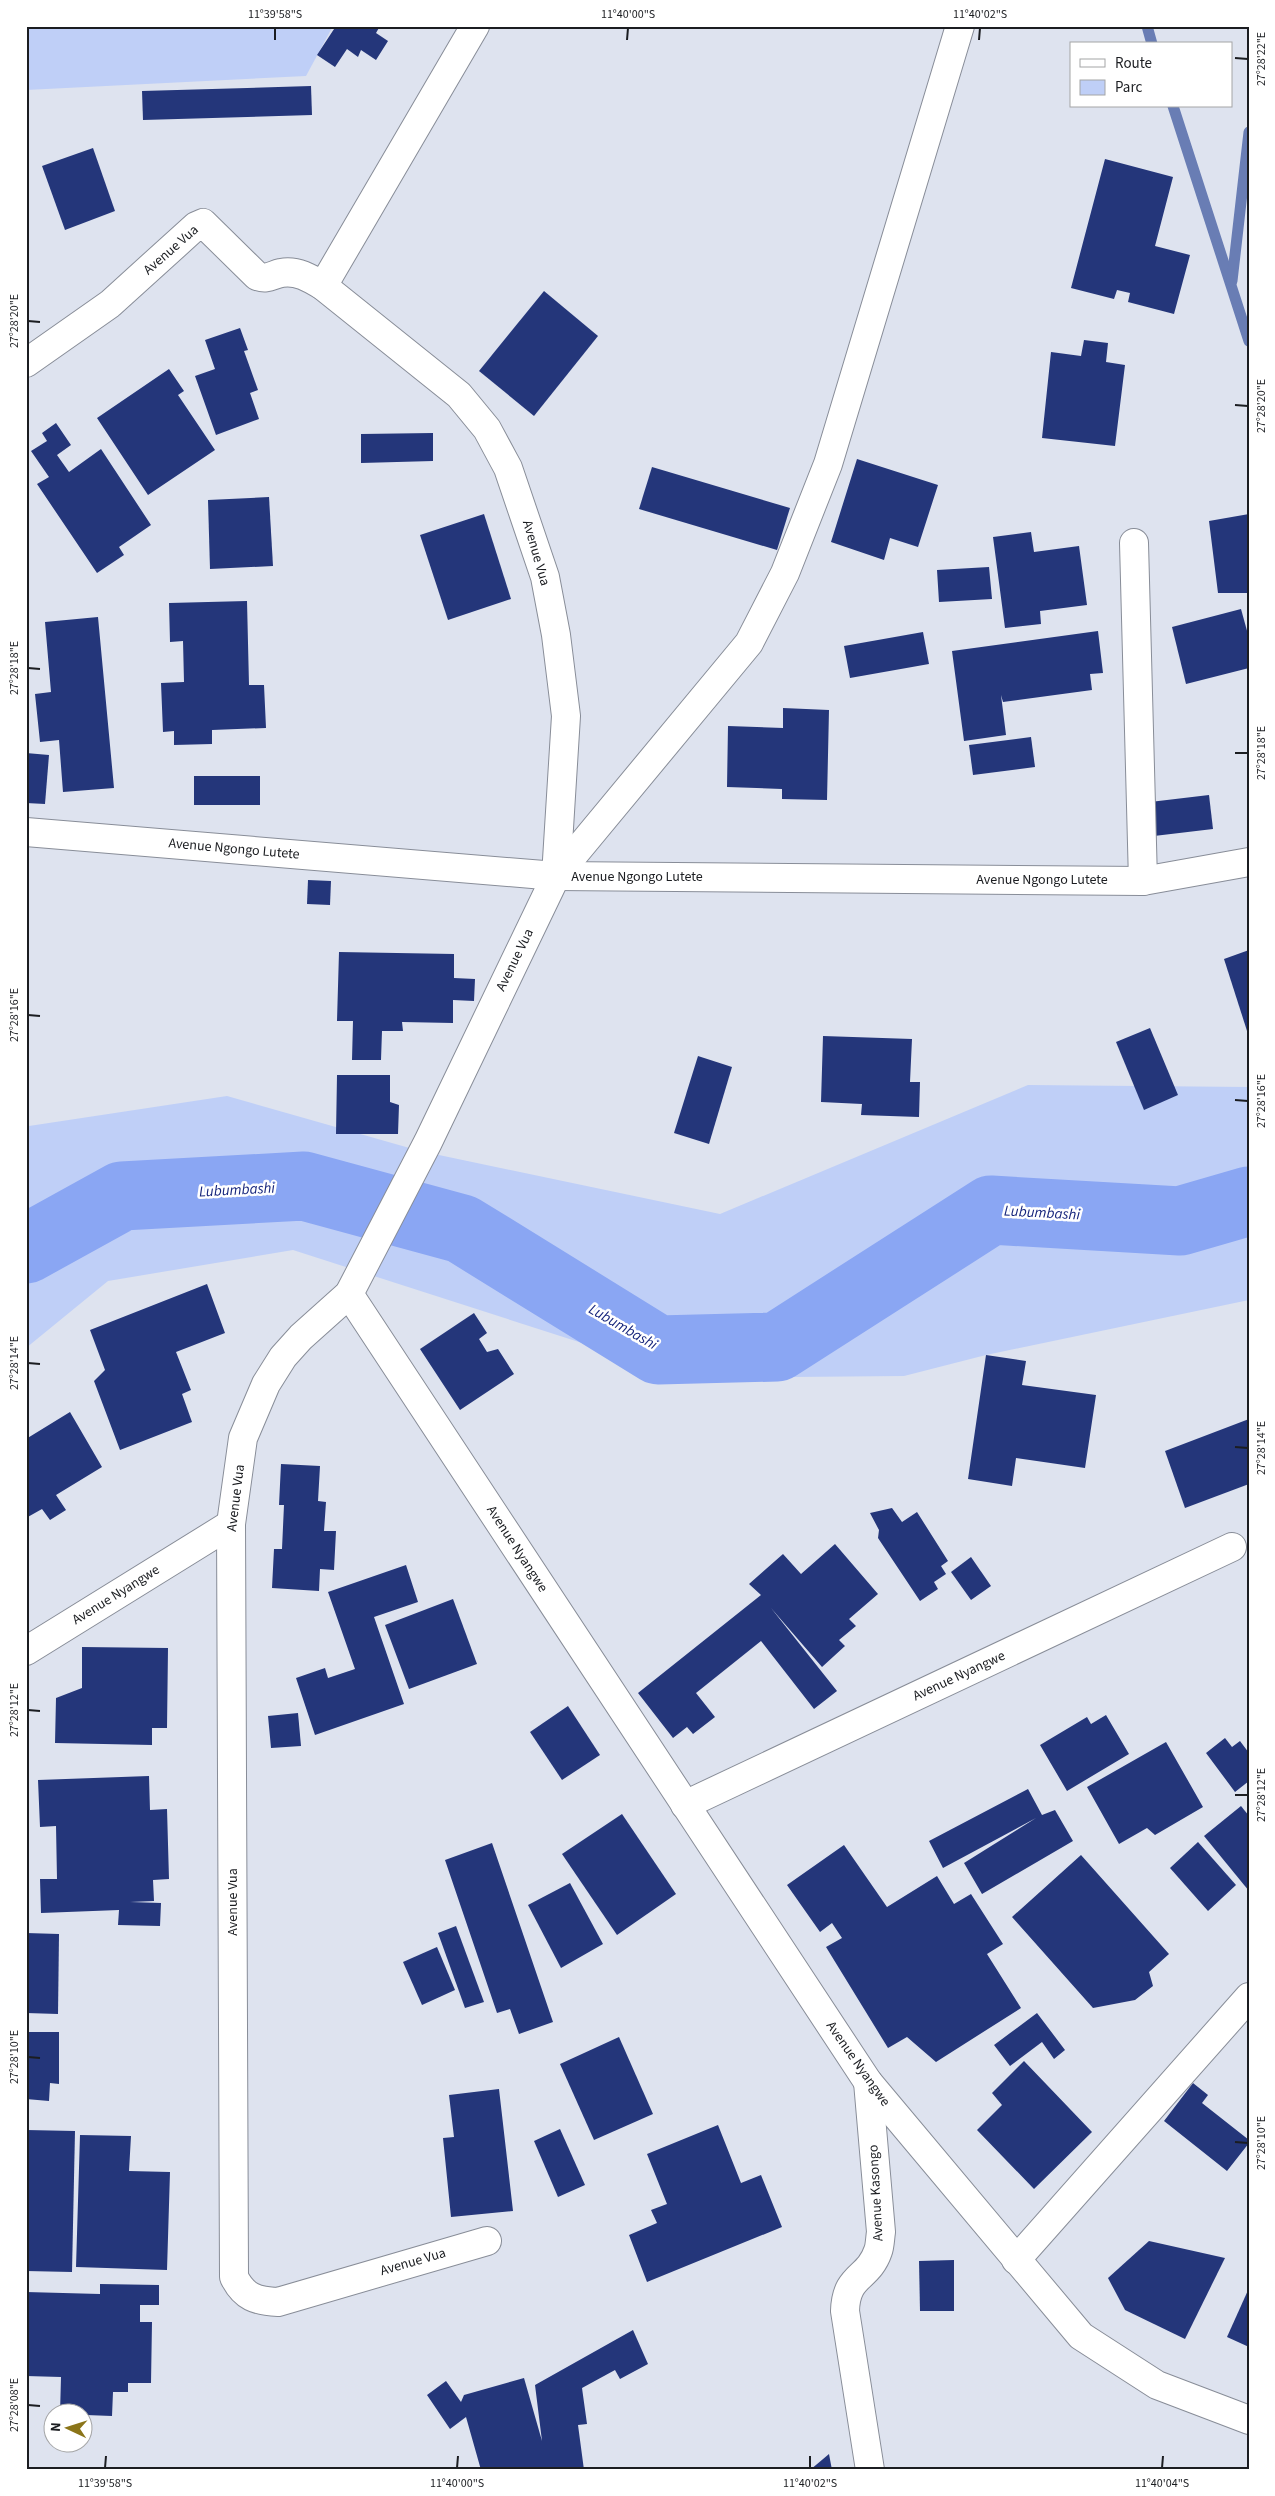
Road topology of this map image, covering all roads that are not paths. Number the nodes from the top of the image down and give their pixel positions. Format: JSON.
{"nodes":[{"id":1,"x":475,"y":26,"type":"edge"},
{"id":2,"x":960,"y":26,"type":"edge"},
{"id":3,"x":323,"y":286,"type":"junction"},
{"id":4,"x":26,"y":363,"type":"edge"},
{"id":5,"x":1134,"y":543,"type":"dead end"},
{"id":6,"x":26,"y":832,"type":"edge"},
{"id":7,"x":1249,"y":862,"type":"edge"},
{"id":8,"x":556,"y":876,"type":"junction"},
{"id":9,"x":1143,"y":881,"type":"junction"},
{"id":10,"x":353,"y":1286,"type":"junction"},
{"id":11,"x":231,"y":1524,"type":"junction"},
{"id":12,"x":1232,"y":1548,"type":"dead end"},
{"id":13,"x":26,"y":1651,"type":"edge"},
{"id":14,"x":685,"y":1805,"type":"junction"},
{"id":15,"x":1249,"y":1997,"type":"edge"},
{"id":16,"x":868,"y":2082,"type":"junction"},
{"id":17,"x":487,"y":2241,"type":"dead end"},
{"id":18,"x":1016,"y":2260,"type":"junction"},
{"id":19,"x":1249,"y":2420,"type":"edge"},
{"id":20,"x":870,"y":2470,"type":"edge"}],
"edges":[{"from":1,"to":3,"type":"street"},
{"from":2,"to":8,"type":"street"},
{"from":3,"to":4,"type":"street","name":"Avenue Vua"},
{"from":3,"to":8,"type":"street","name":"Avenue Vua"},
{"from":5,"to":9,"type":"street"},
{"from":6,"to":8,"type":"street","name":"Avenue Ngongo Lutete"},
{"from":7,"to":9,"type":"street","name":"Avenue Ngongo Lutete"},
{"from":8,"to":9,"type":"street","name":"Avenue Ngongo Lutete"},
{"from":8,"to":10,"type":"street","name":"Avenue Vua"},
{"from":10,"to":11,"type":"street","name":"Avenue Vua"},
{"from":10,"to":14,"type":"street","name":"Avenue Nyangwe"},
{"from":11,"to":13,"type":"street","name":"Avenue Nyangwe"},
{"from":11,"to":17,"type":"street","name":"Avenue Vua"},
{"from":12,"to":14,"type":"street","name":"Avenue Nyangwe"},
{"from":14,"to":16,"type":"street","name":"Avenue Nyangwe"},
{"from":15,"to":18,"type":"street"},
{"from":16,"to":18,"type":"street","name":"Avenue Nyangwe"},
{"from":16,"to":20,"type":"street","name":"Avenue Kasongo"},
{"from":18,"to":19,"type":"street","name":"Avenue Nyangwe"}]}
